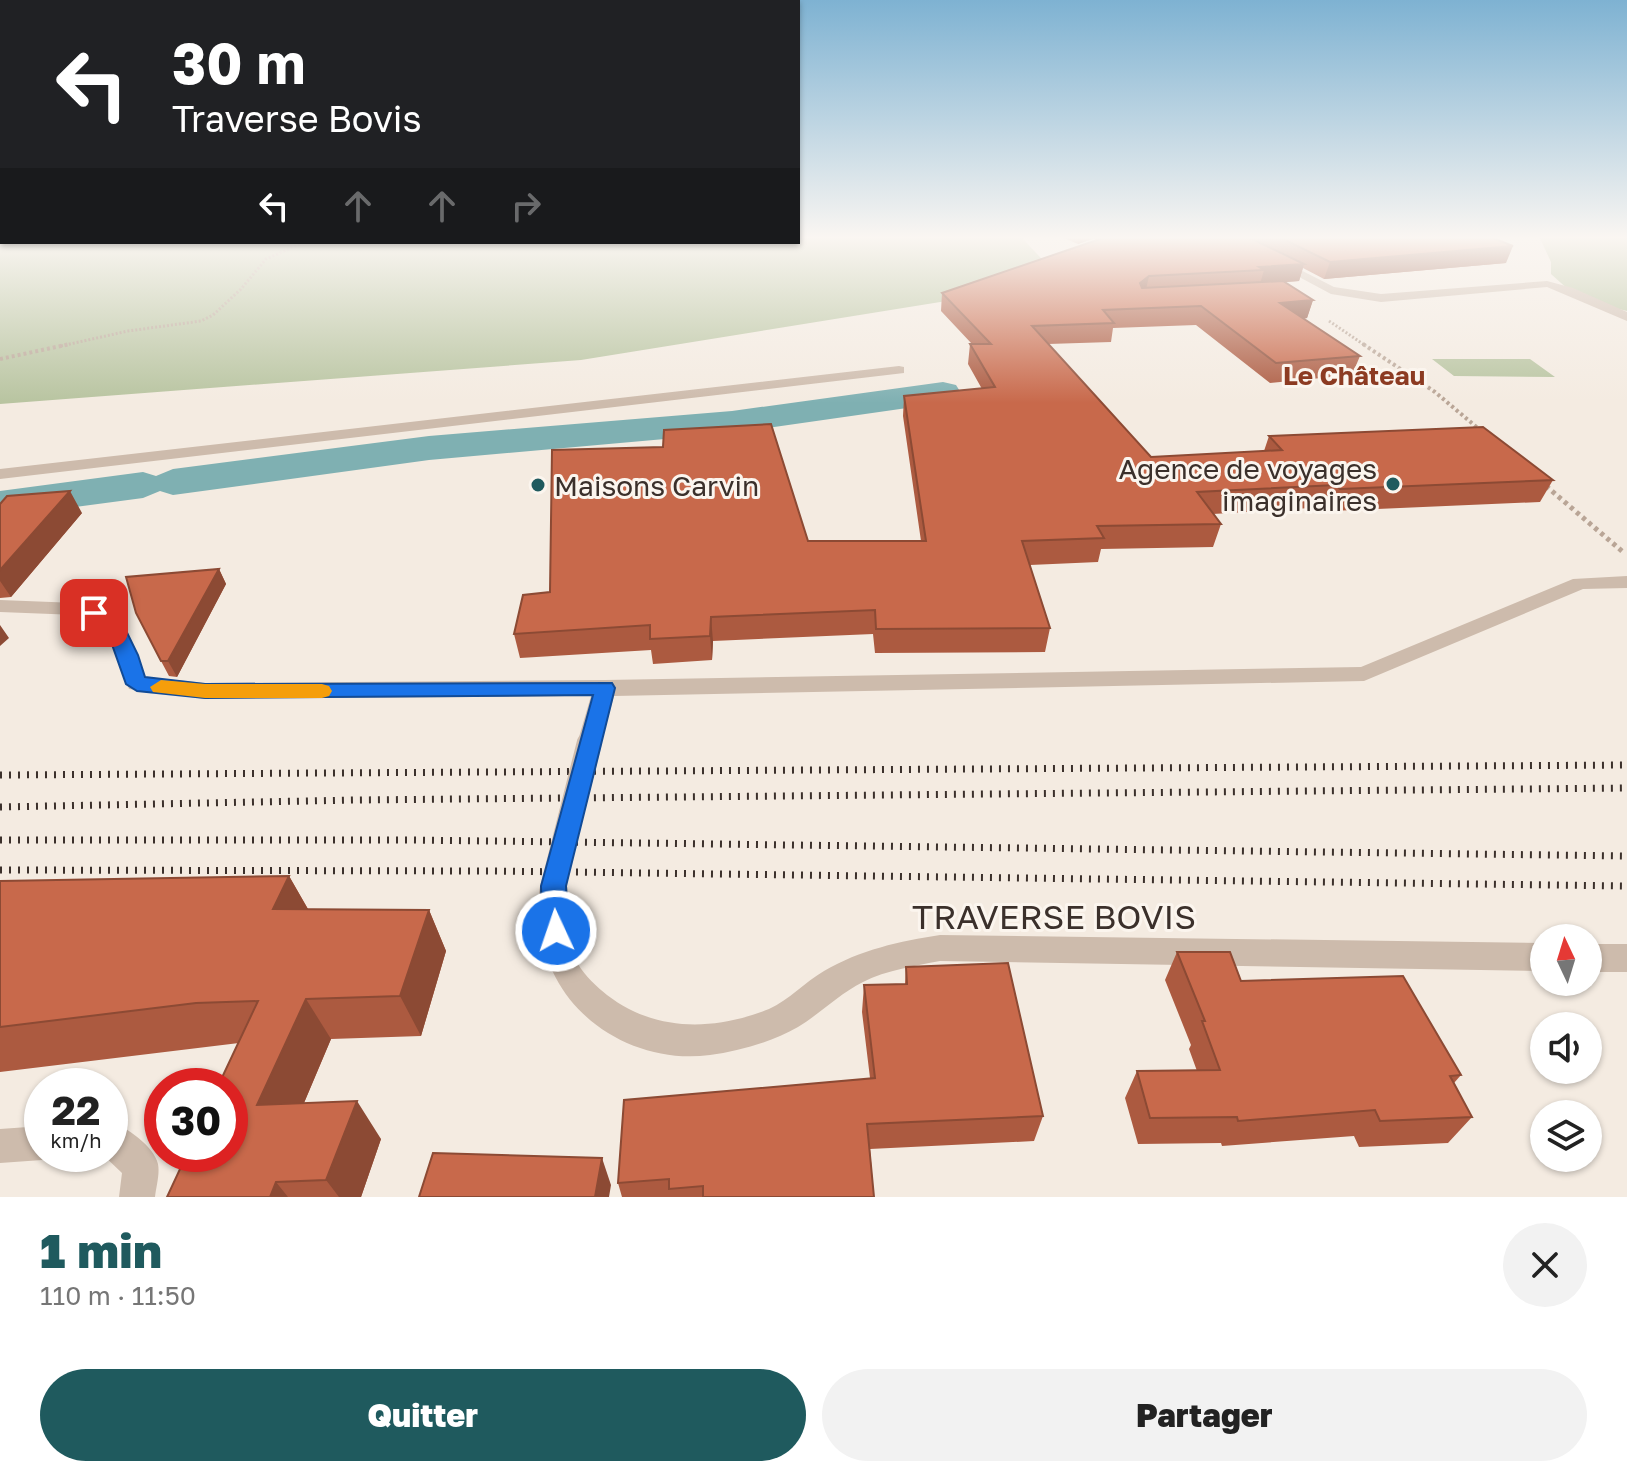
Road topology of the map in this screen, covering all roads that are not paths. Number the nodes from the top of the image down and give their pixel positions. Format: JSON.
{"nodes":[{"id":1,"x":1343,"y":292,"type":"edge"},
{"id":2,"x":1443,"y":292,"type":"edge"},
{"id":3,"x":1572,"y":292,"type":"edge"},
{"id":4,"x":1627,"y":317,"type":"edge"},
{"id":5,"x":899,"y":370,"type":"dead end"},
{"id":6,"x":0,"y":474,"type":"edge"},
{"id":7,"x":1627,"y":582,"type":"edge"},
{"id":8,"x":0,"y":606,"type":"edge"},
{"id":9,"x":605,"y":688,"type":"junction"},
{"id":10,"x":1530,"y":957,"type":"edge"},
{"id":11,"x":1602,"y":958,"type":"edge"},
{"id":12,"x":1627,"y":958,"type":"edge"},
{"id":13,"x":24,"y":1144,"type":"edge"},
{"id":14,"x":0,"y":1146,"type":"edge"},
{"id":15,"x":128,"y":1154,"type":"edge"},
{"id":16,"x":137,"y":1197,"type":"edge"}],
"edges":[{"from":1,"to":2,"type":"street"},
{"from":3,"to":4,"type":"street"},
{"from":5,"to":6,"type":"street"},
{"from":7,"to":9,"type":"street"},
{"from":8,"to":9,"type":"street"},
{"from":9,"to":10,"type":"street","name":"TRAVERSE BOVIS","bridge":true},
{"from":11,"to":12,"type":"street"},
{"from":13,"to":14,"type":"street"},
{"from":15,"to":16,"type":"street"}]}
